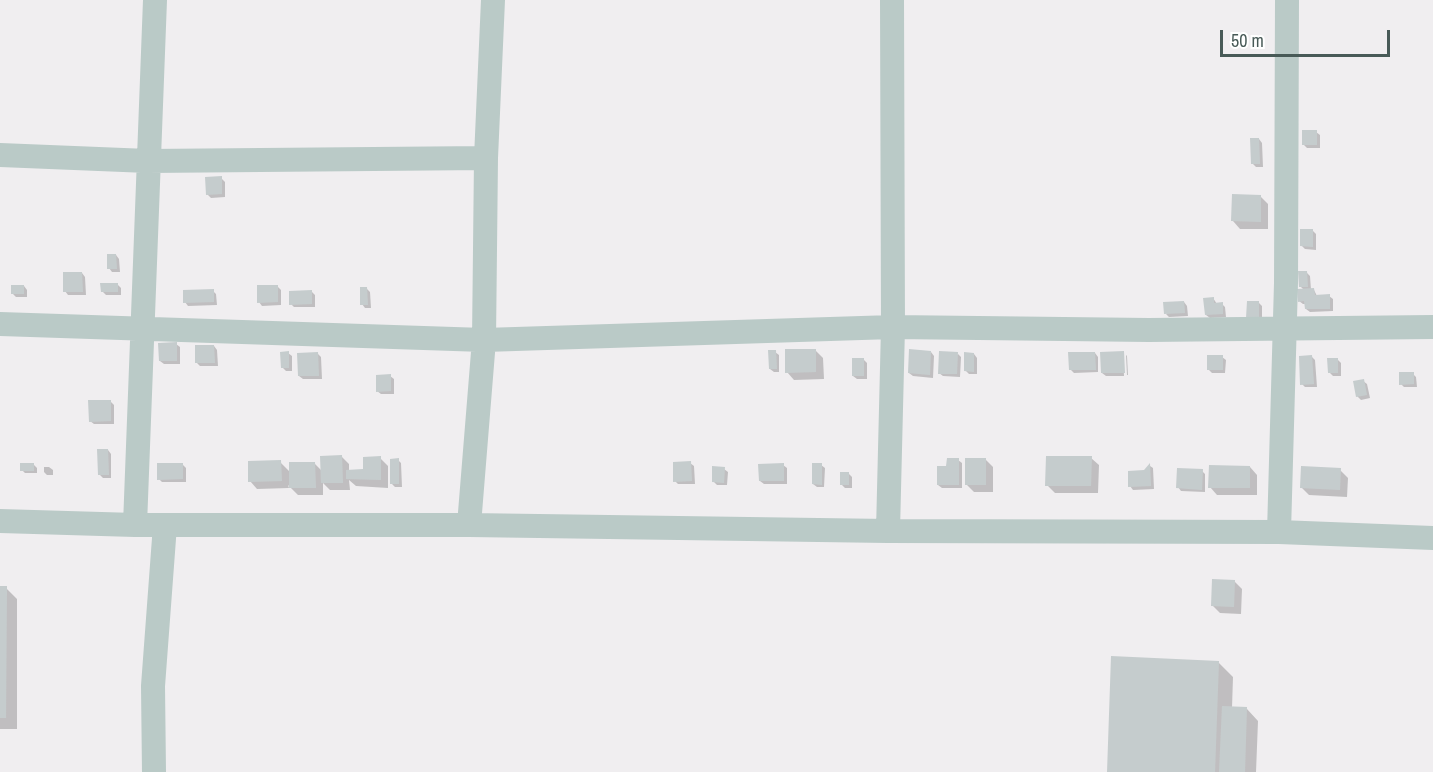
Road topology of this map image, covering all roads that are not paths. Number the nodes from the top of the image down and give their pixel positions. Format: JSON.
{"nodes":[{"id":1,"x":155,"y":0,"type":"edge"},
{"id":2,"x":493,"y":0,"type":"edge"},
{"id":3,"x":892,"y":0,"type":"edge"},
{"id":4,"x":1287,"y":0,"type":"edge"},
{"id":5,"x":0,"y":155,"type":"edge"},
{"id":6,"x":486,"y":158,"type":"junction"},
{"id":7,"x":148,"y":161,"type":"junction"},
{"id":8,"x":0,"y":324,"type":"edge"},
{"id":9,"x":893,"y":327,"type":"junction"},
{"id":10,"x":1433,"y":327,"type":"edge"},
{"id":11,"x":143,"y":330,"type":"junction"},
{"id":12,"x":1285,"y":330,"type":"junction"},
{"id":13,"x":484,"y":340,"type":"junction"},
{"id":14,"x":0,"y":521,"type":"edge"},
{"id":15,"x":135,"y":525,"type":"junction"},
{"id":16,"x":165,"y":525,"type":"junction"},
{"id":17,"x":469,"y":525,"type":"junction"},
{"id":18,"x":888,"y":531,"type":"junction"},
{"id":19,"x":1279,"y":532,"type":"junction"},
{"id":20,"x":1433,"y":538,"type":"edge"},
{"id":21,"x":154,"y":772,"type":"edge"}],
"edges":[{"from":1,"to":7,"type":"street"},
{"from":2,"to":6,"type":"street"},
{"from":3,"to":9,"type":"street"},
{"from":4,"to":12,"type":"street"},
{"from":5,"to":7,"type":"street"},
{"from":6,"to":7,"type":"street"},
{"from":6,"to":13,"type":"street"},
{"from":7,"to":11,"type":"street"},
{"from":8,"to":11,"type":"street"},
{"from":9,"to":12,"type":"street"},
{"from":9,"to":13,"type":"street"},
{"from":9,"to":18,"type":"street"},
{"from":10,"to":12,"type":"street"},
{"from":11,"to":13,"type":"street"},
{"from":11,"to":15,"type":"street"},
{"from":12,"to":19,"type":"street"},
{"from":13,"to":17,"type":"street"},
{"from":14,"to":15,"type":"street"},
{"from":15,"to":16,"type":"street"},
{"from":16,"to":17,"type":"street"},
{"from":16,"to":21,"type":"street"},
{"from":17,"to":18,"type":"street"},
{"from":18,"to":19,"type":"street"},
{"from":19,"to":20,"type":"street"}]}
